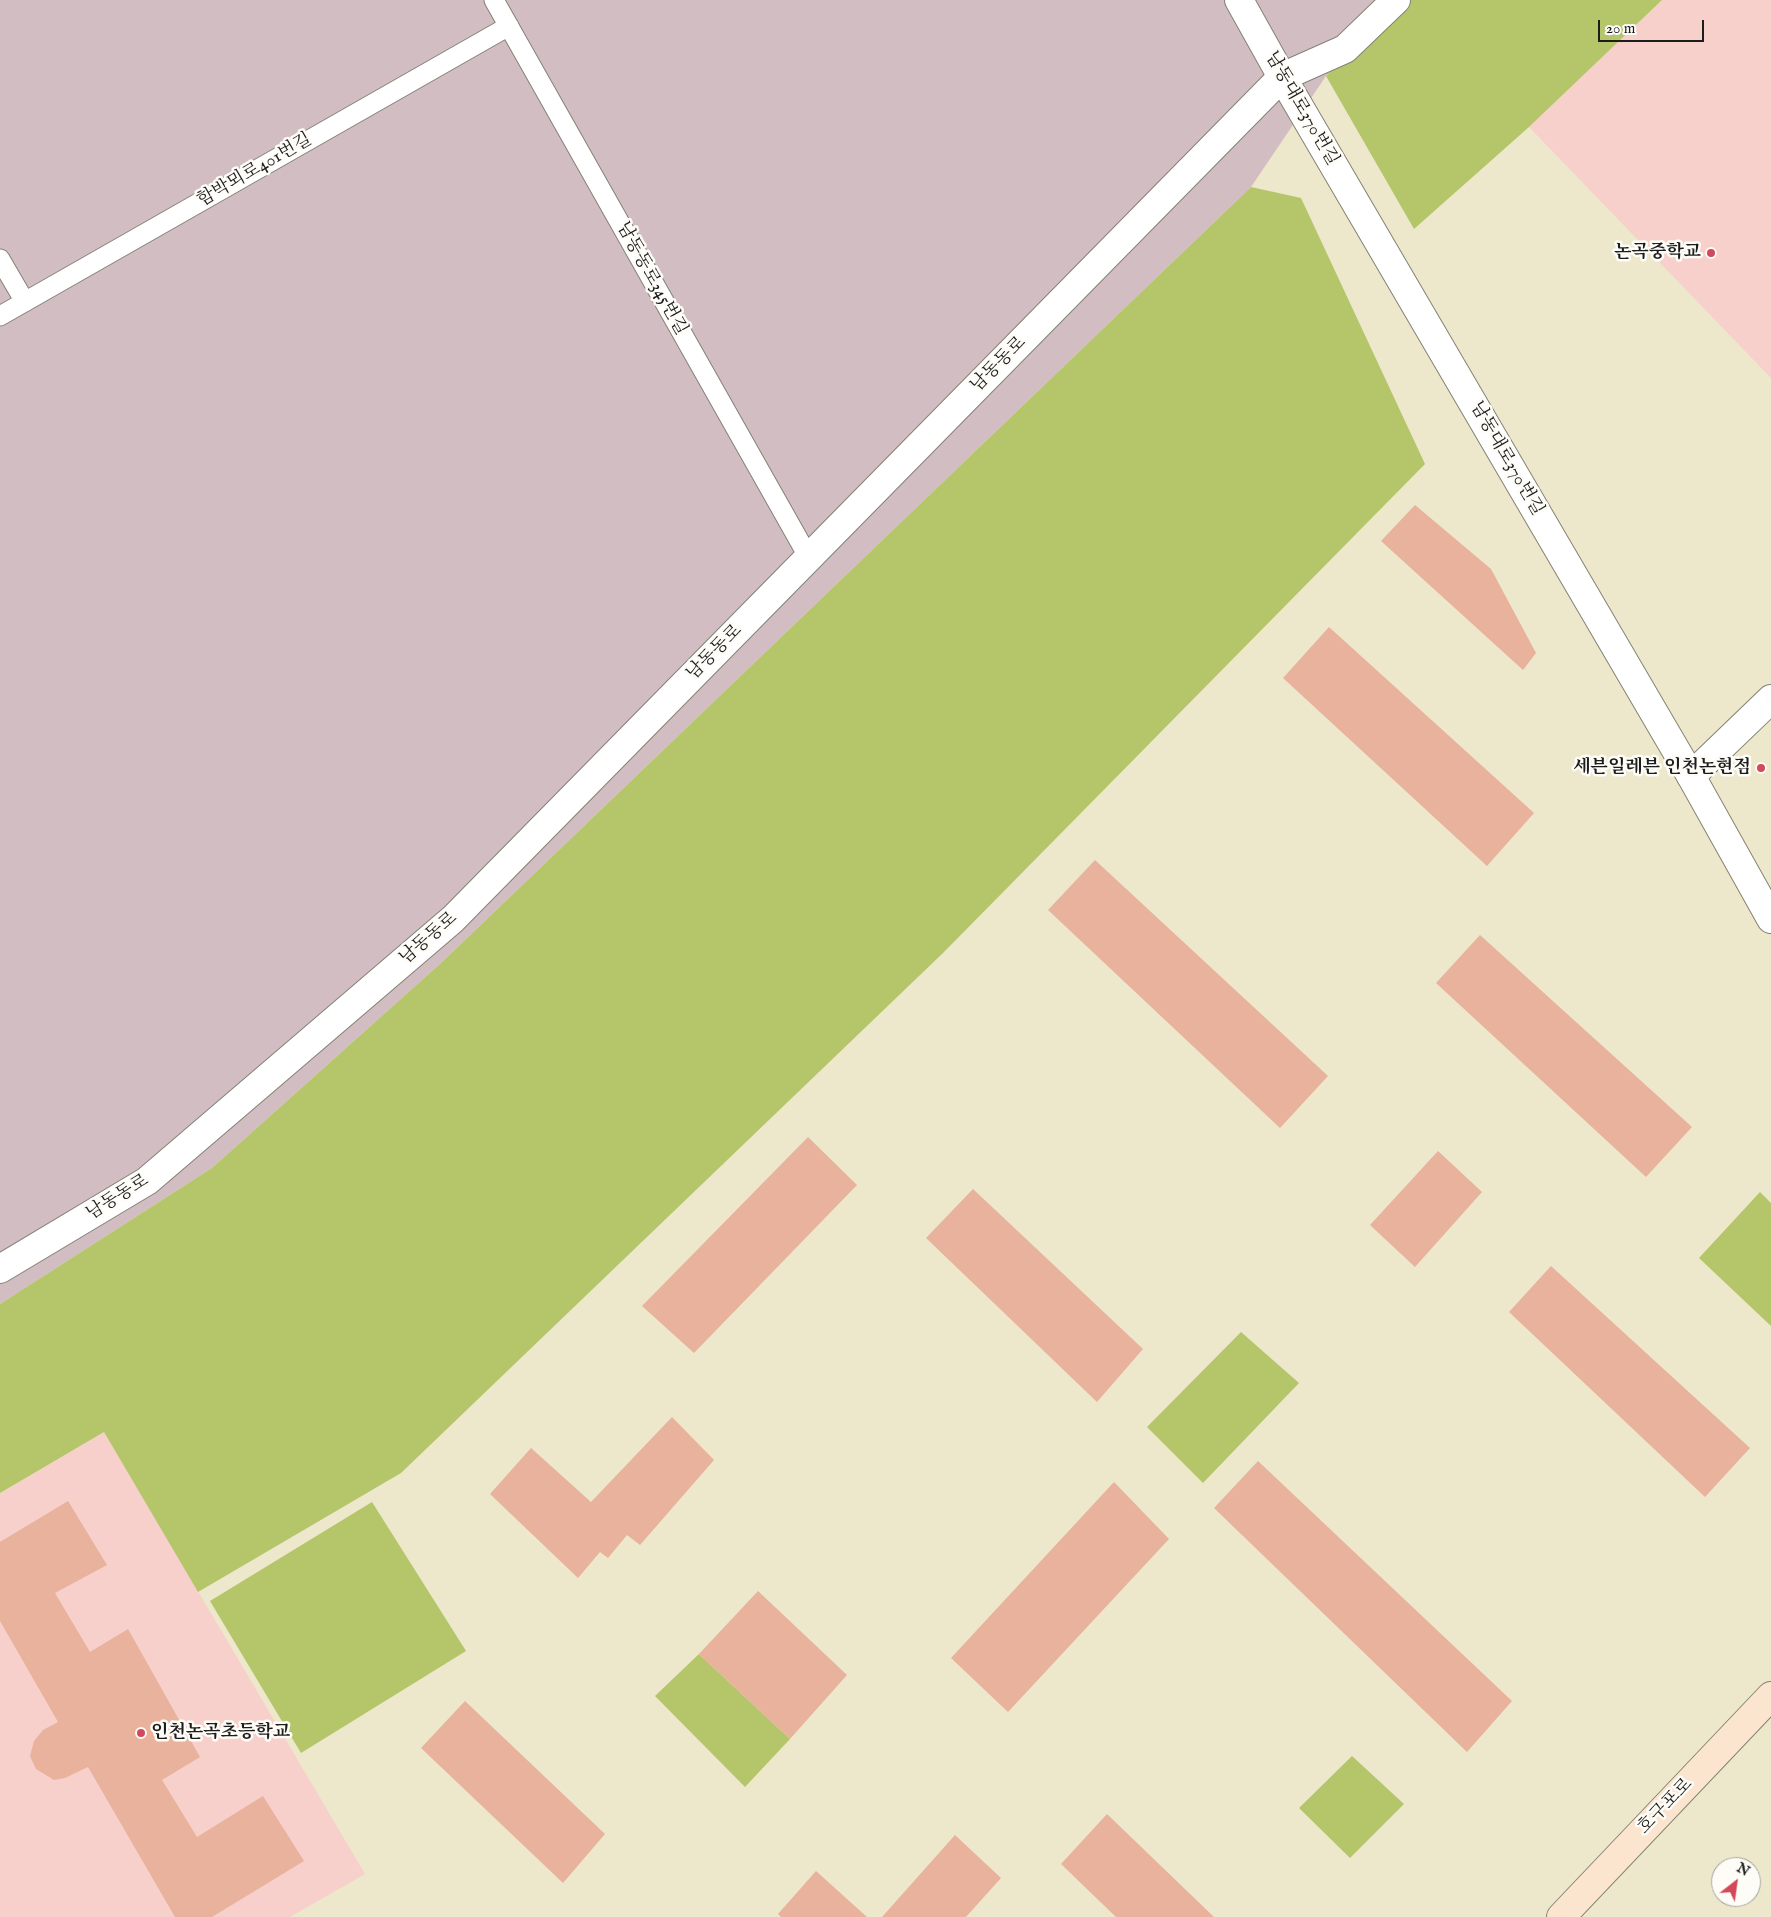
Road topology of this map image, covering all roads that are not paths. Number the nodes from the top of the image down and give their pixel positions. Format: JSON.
{"nodes":[{"id":1,"x":494,"y":0,"type":"edge"},
{"id":2,"x":1239,"y":0,"type":"edge"},
{"id":3,"x":1396,"y":0,"type":"edge"},
{"id":4,"x":509,"y":26,"type":"junction"},
{"id":5,"x":1282,"y":77,"type":"junction"},
{"id":6,"x":0,"y":259,"type":"edge"},
{"id":7,"x":25,"y":302,"type":"junction"},
{"id":8,"x":0,"y":316,"type":"edge"},
{"id":9,"x":809,"y":558,"type":"junction"},
{"id":10,"x":1771,"y":699,"type":"edge"},
{"id":11,"x":1691,"y":776,"type":"junction"},
{"id":12,"x":1771,"y":919,"type":"edge"},
{"id":13,"x":0,"y":1269,"type":"edge"},
{"id":14,"x":1771,"y":1696,"type":"edge"},
{"id":15,"x":1560,"y":1917,"type":"edge"}],
"edges":[{"from":1,"to":4,"type":"lane","name":"남동동로345번길"},
{"from":2,"to":5,"type":"street","name":"남동대로370번길"},
{"from":3,"to":5,"type":"street","name":"남동동로"},
{"from":4,"to":7,"type":"lane","name":"함박뫼로401번길"},
{"from":4,"to":9,"type":"lane","name":"남동동로345번길"},
{"from":5,"to":9,"type":"street","name":"남동동로"},
{"from":5,"to":11,"type":"street","name":"남동대로370번길"},
{"from":6,"to":7,"type":"lane"},
{"from":7,"to":8,"type":"lane","name":"함박뫼로401번길"},
{"from":9,"to":13,"type":"street","name":"남동동로"},
{"from":10,"to":11,"type":"street"},
{"from":11,"to":12,"type":"street","name":"남동대로370번길"},
{"from":14,"to":15,"type":"main road","name":"호구포로"}]}
